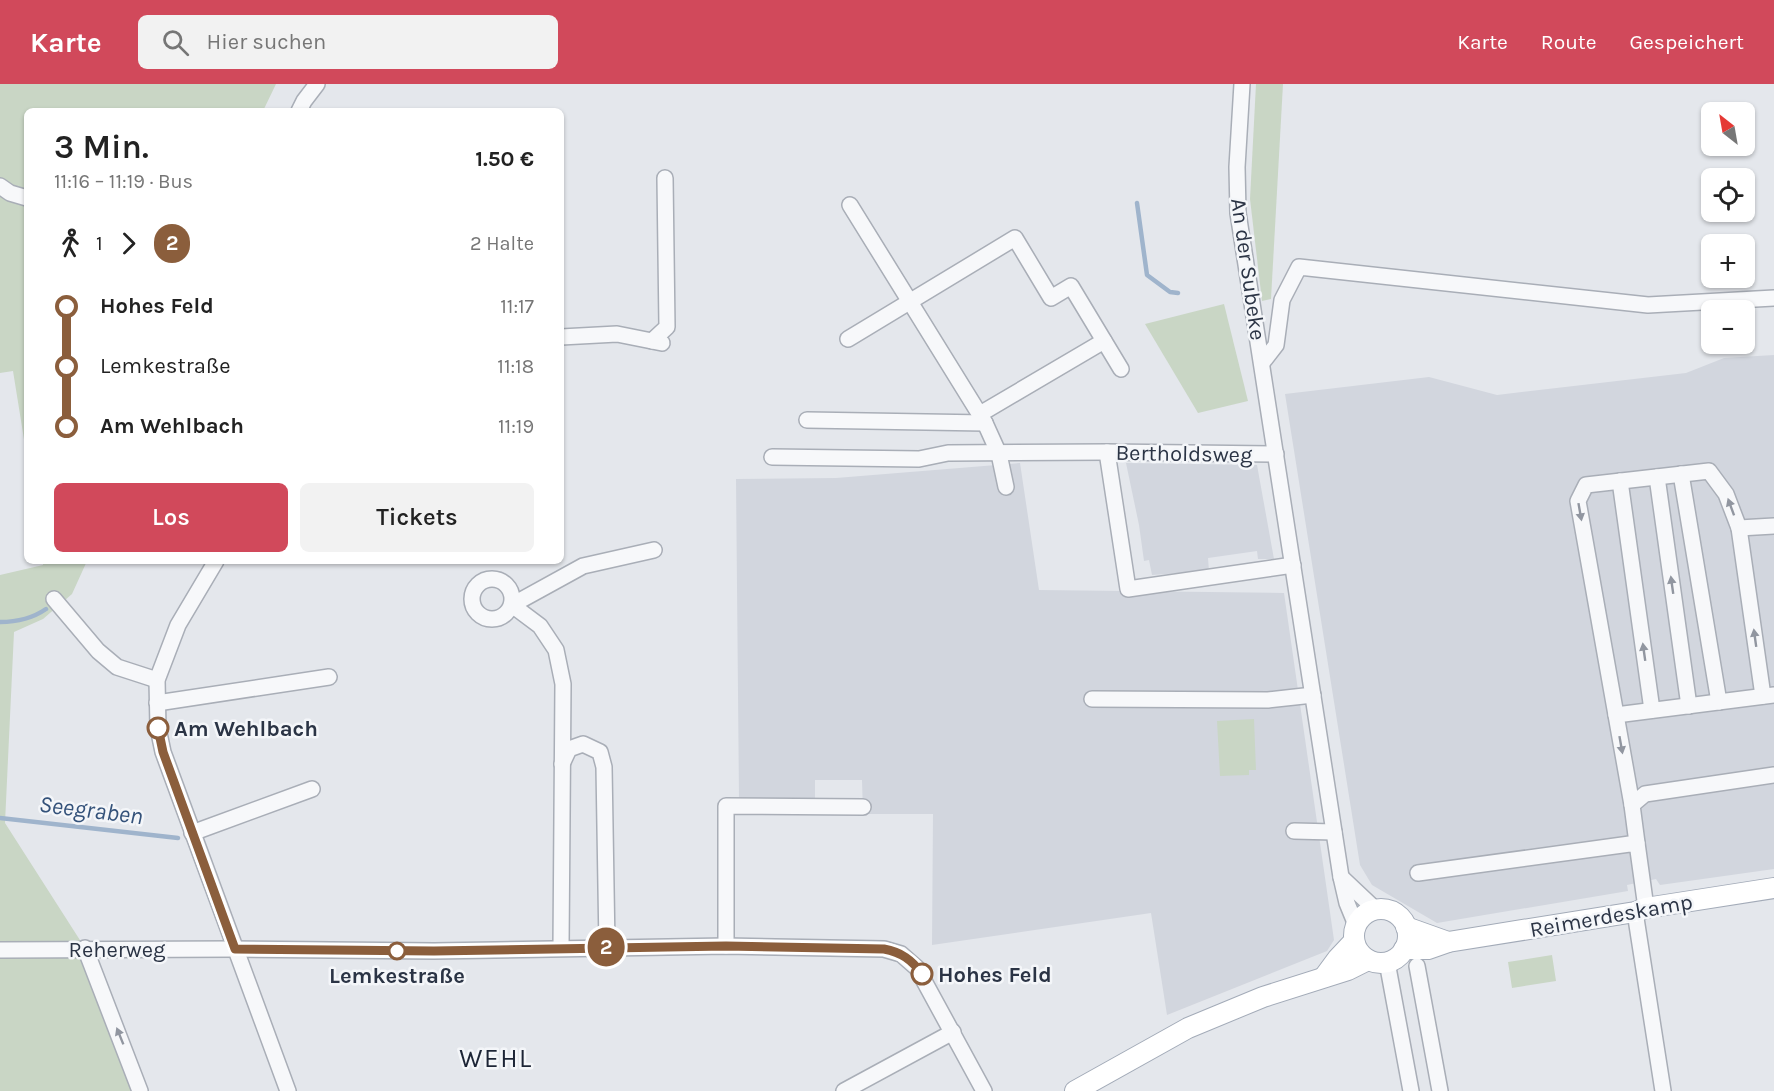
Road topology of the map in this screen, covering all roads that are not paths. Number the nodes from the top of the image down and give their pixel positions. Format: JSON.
{"nodes":[{"id":1,"x":317,"y":84,"type":"edge"},
{"id":2,"x":1242,"y":84,"type":"edge"},
{"id":3,"x":300,"y":108,"type":"edge"},
{"id":4,"x":665,"y":178,"type":"dead end"},
{"id":5,"x":0,"y":186,"type":"edge"},
{"id":6,"x":24,"y":197,"type":"edge"},
{"id":7,"x":850,"y":205,"type":"dead end"},
{"id":8,"x":1774,"y":297,"type":"edge"},
{"id":9,"x":912,"y":301,"type":"junction"},
{"id":10,"x":564,"y":337,"type":"edge"},
{"id":11,"x":848,"y":339,"type":"dead end"},
{"id":12,"x":1104,"y":341,"type":"junction"},
{"id":13,"x":1262,"y":363,"type":"junction"},
{"id":14,"x":1121,"y":369,"type":"dead end"},
{"id":15,"x":983,"y":418,"type":"junction"},
{"id":16,"x":807,"y":420,"type":"dead end"},
{"id":17,"x":1107,"y":452,"type":"junction"},
{"id":18,"x":999,"y":454,"type":"junction"},
{"id":19,"x":1276,"y":454,"type":"junction"},
{"id":20,"x":772,"y":458,"type":"dead end"},
{"id":21,"x":1681,"y":474,"type":"junction"},
{"id":22,"x":1657,"y":477,"type":"junction"},
{"id":23,"x":1620,"y":481,"type":"junction"},
{"id":24,"x":1006,"y":487,"type":"dead end"},
{"id":25,"x":1774,"y":526,"type":"edge"},
{"id":26,"x":1739,"y":528,"type":"junction"},
{"id":27,"x":654,"y":550,"type":"dead end"},
{"id":28,"x":214,"y":564,"type":"edge"},
{"id":29,"x":1293,"y":565,"type":"junction"},
{"id":30,"x":54,"y":599,"type":"dead end"},
{"id":31,"x":329,"y":677,"type":"dead end"},
{"id":32,"x":157,"y":680,"type":"junction"},
{"id":33,"x":1313,"y":695,"type":"junction"},
{"id":34,"x":1768,"y":695,"type":"edge"},
{"id":35,"x":1092,"y":699,"type":"dead end"},
{"id":36,"x":1719,"y":702,"type":"junction"},
{"id":37,"x":157,"y":703,"type":"junction"},
{"id":38,"x":1689,"y":706,"type":"junction"},
{"id":39,"x":1652,"y":710,"type":"junction"},
{"id":40,"x":1616,"y":715,"type":"junction"},
{"id":41,"x":561,"y":766,"type":"junction"},
{"id":42,"x":1774,"y":776,"type":"edge"},
{"id":43,"x":312,"y":789,"type":"dead end"},
{"id":44,"x":1632,"y":805,"type":"junction"},
{"id":45,"x":863,"y":807,"type":"dead end"},
{"id":46,"x":1294,"y":831,"type":"dead end"},
{"id":47,"x":1334,"y":832,"type":"junction"},
{"id":48,"x":192,"y":833,"type":"junction"},
{"id":49,"x":1636,"y":843,"type":"junction"},
{"id":50,"x":1418,"y":873,"type":"dead end"},
{"id":51,"x":1341,"y":877,"type":"junction"},
{"id":52,"x":1774,"y":888,"type":"edge"},
{"id":53,"x":1376,"y":910,"type":"junction"},
{"id":54,"x":1640,"y":910,"type":"junction"},
{"id":55,"x":1406,"y":927,"type":"junction"},
{"id":56,"x":1355,"y":933,"type":"junction"},
{"id":57,"x":1448,"y":942,"type":"junction"},
{"id":58,"x":726,"y":946,"type":"junction"},
{"id":59,"x":607,"y":947,"type":"junction"},
{"id":60,"x":85,"y":948,"type":"junction"},
{"id":61,"x":561,"y":948,"type":"junction"},
{"id":62,"x":235,"y":949,"type":"junction"},
{"id":63,"x":1404,"y":949,"type":"junction"},
{"id":64,"x":0,"y":950,"type":"edge"},
{"id":65,"x":1378,"y":961,"type":"junction"},
{"id":66,"x":1417,"y":966,"type":"dead end"},
{"id":67,"x":1324,"y":977,"type":"junction"},
{"id":68,"x":953,"y":1032,"type":"junction"},
{"id":69,"x":140,"y":1091,"type":"edge"},
{"id":70,"x":288,"y":1091,"type":"edge"},
{"id":71,"x":844,"y":1091,"type":"edge"},
{"id":72,"x":984,"y":1091,"type":"edge"},
{"id":73,"x":1075,"y":1091,"type":"edge"},
{"id":74,"x":1411,"y":1091,"type":"edge"},
{"id":75,"x":1440,"y":1091,"type":"edge"},
{"id":76,"x":1664,"y":1091,"type":"edge"}],
"edges":[{"from":1,"to":3,"type":"street"},
{"from":2,"to":13,"type":"street","name":"An der Subeke"},
{"from":4,"to":10,"type":"street"},
{"from":5,"to":6,"type":"street"},
{"from":7,"to":9,"type":"street"},
{"from":8,"to":13,"type":"street"},
{"from":9,"to":11,"type":"street"},
{"from":9,"to":12,"type":"street"},
{"from":9,"to":15,"type":"street"},
{"from":12,"to":14,"type":"street"},
{"from":12,"to":15,"type":"street"},
{"from":13,"to":19,"type":"street","name":"An der Subeke"},
{"from":15,"to":16,"type":"street"},
{"from":15,"to":18,"type":"street"},
{"from":17,"to":18,"type":"street","name":"Bertholdsweg"},
{"from":17,"to":19,"type":"street","name":"Bertholdsweg"},
{"from":17,"to":29,"type":"street"},
{"from":18,"to":20,"type":"street","name":"Bertholdsweg"},
{"from":18,"to":24,"type":"street"},
{"from":19,"to":29,"type":"street","name":"Bertholdsweg"},
{"from":21,"to":22,"type":"street"},
{"from":26,"to":21,"type":"street","one_way":true},
{"from":21,"to":36,"type":"street"},
{"from":22,"to":23,"type":"street"},
{"from":38,"to":22,"type":"street","one_way":true},
{"from":39,"to":23,"type":"street","one_way":true},
{"from":23,"to":40,"type":"street","one_way":true},
{"from":25,"to":26,"type":"street"},
{"from":34,"to":26,"type":"street","one_way":true},
{"from":27,"to":41,"type":"street"},
{"from":28,"to":32,"type":"street"},
{"from":29,"to":33,"type":"street","name":"Bertholdsweg"},
{"from":30,"to":32,"type":"street"},
{"from":31,"to":37,"type":"street"},
{"from":32,"to":37,"type":"street"},
{"from":33,"to":35,"type":"street"},
{"from":33,"to":47,"type":"street","name":"Bertholdsweg"},
{"from":34,"to":36,"type":"street"},
{"from":36,"to":38,"type":"street"},
{"from":37,"to":48,"type":"street"},
{"from":38,"to":39,"type":"street"},
{"from":39,"to":40,"type":"street"},
{"from":40,"to":44,"type":"street","one_way":true},
{"from":41,"to":59,"type":"street"},
{"from":41,"to":61,"type":"street"},
{"from":42,"to":44,"type":"street"},
{"from":43,"to":48,"type":"street"},
{"from":44,"to":49,"type":"street"},
{"from":45,"to":58,"type":"street"},
{"from":46,"to":47,"type":"street"},
{"from":47,"to":51,"type":"street","name":"Bertholdsweg"},
{"from":48,"to":62,"type":"street"},
{"from":49,"to":50,"type":"street"},
{"from":49,"to":54,"type":"street"},
{"from":51,"to":53,"type":"street"},
{"from":51,"to":56,"type":"street","name":"Bertholdsweg"},
{"from":52,"to":54,"type":"main road","name":"Reimerdeskamp"},
{"from":53,"to":55,"type":"main road"},
{"from":53,"to":56,"type":"main road"},
{"from":54,"to":57,"type":"main road","name":"Reimerdeskamp"},
{"from":54,"to":76,"type":"street"},
{"from":55,"to":57,"type":"main road","name":"Reimerdeskamp"},
{"from":55,"to":63,"type":"main road"},
{"from":56,"to":65,"type":"main road"},
{"from":56,"to":67,"type":"main road"},
{"from":57,"to":63,"type":"main road","name":"Reimerdeskamp"},
{"from":58,"to":59,"type":"street"},
{"from":58,"to":68,"type":"street"},
{"from":59,"to":61,"type":"street"},
{"from":60,"to":62,"type":"street","name":"Reherweg"},
{"from":60,"to":64,"type":"street","name":"Reherweg"},
{"from":69,"to":60,"type":"street","one_way":true},
{"from":61,"to":62,"type":"street"},
{"from":62,"to":70,"type":"street"},
{"from":63,"to":65,"type":"main road"},
{"from":65,"to":67,"type":"main road"},
{"from":65,"to":74,"type":"street"},
{"from":66,"to":75,"type":"street"},
{"from":67,"to":73,"type":"main road"},
{"from":68,"to":71,"type":"street"},
{"from":68,"to":72,"type":"street"}]}
